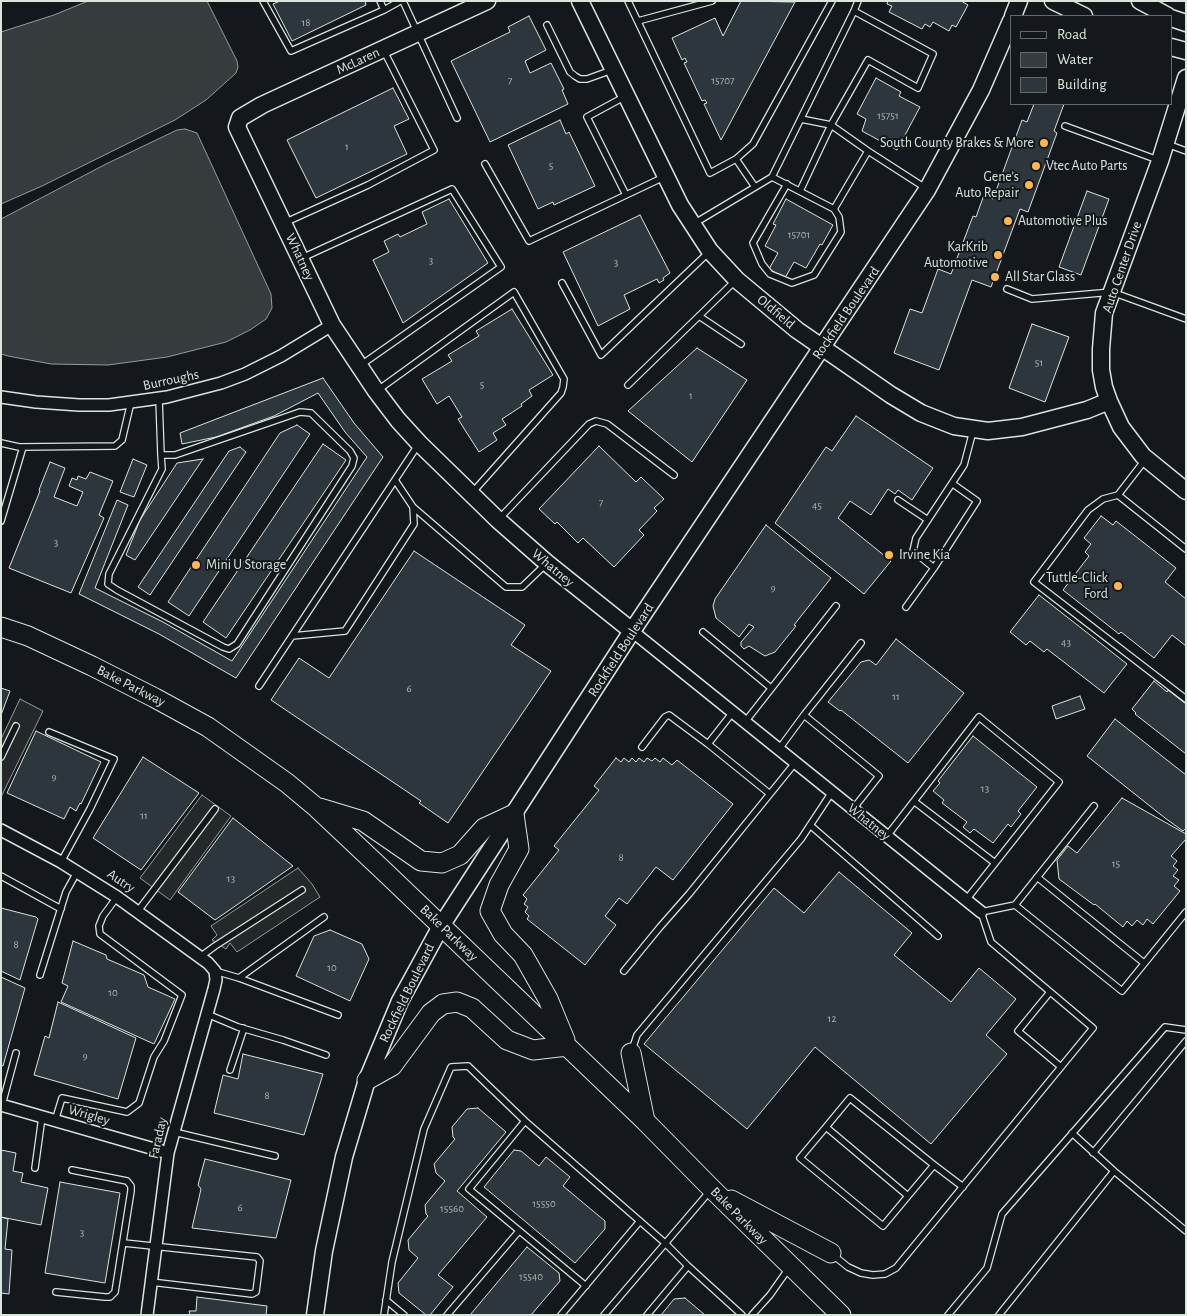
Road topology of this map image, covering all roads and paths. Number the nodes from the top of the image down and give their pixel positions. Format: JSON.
{"nodes":[{"id":1,"x":263,"y":1,"type":"edge"},
{"id":2,"x":380,"y":1,"type":"edge"},
{"id":3,"x":401,"y":1,"type":"edge"},
{"id":4,"x":487,"y":1,"type":"edge"},
{"id":5,"x":580,"y":1,"type":"edge"},
{"id":6,"x":628,"y":1,"type":"edge"},
{"id":7,"x":712,"y":1,"type":"edge"},
{"id":8,"x":832,"y":1,"type":"edge"},
{"id":9,"x":858,"y":1,"type":"edge"},
{"id":10,"x":1019,"y":1,"type":"edge"},
{"id":11,"x":1053,"y":1,"type":"edge"},
{"id":12,"x":1140,"y":1,"type":"edge"},
{"id":13,"x":384,"y":10,"type":"junction"},
{"id":14,"x":854,"y":11,"type":"junction"},
{"id":15,"x":1013,"y":15,"type":"edge"},
{"id":16,"x":1082,"y":15,"type":"edge"},
{"id":17,"x":1165,"y":15,"type":"edge"},
{"id":18,"x":1172,"y":18,"type":"edge"},
{"id":19,"x":638,"y":21,"type":"junction"},
{"id":20,"x":1010,"y":23,"type":"edge"},
{"id":21,"x":1186,"y":23,"type":"edge"},
{"id":22,"x":547,"y":25,"type":"dead end"},
{"id":23,"x":418,"y":33,"type":"junction"},
{"id":24,"x":1172,"y":47,"type":"edge"},
{"id":25,"x":383,"y":49,"type":"junction"},
{"id":26,"x":1186,"y":51,"type":"edge"},
{"id":27,"x":613,"y":69,"type":"junction"},
{"id":28,"x":1186,"y":78,"type":"edge"},
{"id":29,"x":626,"y":96,"type":"junction"},
{"id":30,"x":457,"y":118,"type":"dead end"},
{"id":31,"x":801,"y":119,"type":"junction"},
{"id":32,"x":831,"y":125,"type":"junction"},
{"id":33,"x":1065,"y":126,"type":"dead end"},
{"id":34,"x":238,"y":127,"type":"joint"},
{"id":35,"x":1165,"y":144,"type":"junction"},
{"id":36,"x":868,"y":151,"type":"junction"},
{"id":37,"x":1186,"y":151,"type":"edge"},
{"id":38,"x":736,"y":159,"type":"junction"},
{"id":39,"x":1160,"y":161,"type":"junction"},
{"id":40,"x":484,"y":164,"type":"dead end"},
{"id":41,"x":666,"y":176,"type":"junction"},
{"id":42,"x":772,"y":177,"type":"junction"},
{"id":43,"x":787,"y":184,"type":"junction"},
{"id":44,"x":755,"y":187,"type":"junction"},
{"id":45,"x":927,"y":190,"type":"junction"},
{"id":46,"x":800,"y":191,"type":"junction"},
{"id":47,"x":626,"y":195,"type":"junction"},
{"id":48,"x":834,"y":209,"type":"junction"},
{"id":49,"x":284,"y":223,"type":"junction"},
{"id":50,"x":693,"y":224,"type":"junction"},
{"id":51,"x":710,"y":251,"type":"junction"},
{"id":52,"x":300,"y":258,"type":"junction"},
{"id":53,"x":737,"y":280,"type":"junction"},
{"id":54,"x":562,"y":284,"type":"dead end"},
{"id":55,"x":1007,"y":289,"type":"dead end"},
{"id":56,"x":1112,"y":292,"type":"junction"},
{"id":57,"x":699,"y":316,"type":"junction"},
{"id":58,"x":1186,"y":319,"type":"edge"},
{"id":59,"x":332,"y":325,"type":"junction"},
{"id":60,"x":741,"y":344,"type":"dead end"},
{"id":61,"x":822,"y":347,"type":"junction"},
{"id":62,"x":360,"y":366,"type":"junction"},
{"id":63,"x":628,"y":385,"type":"dead end"},
{"id":64,"x":376,"y":391,"type":"junction"},
{"id":65,"x":1,"y":397,"type":"edge"},
{"id":66,"x":159,"y":399,"type":"junction"},
{"id":67,"x":1109,"y":401,"type":"junction"},
{"id":68,"x":131,"y":402,"type":"junction"},
{"id":69,"x":973,"y":430,"type":"junction"},
{"id":70,"x":1,"y":443,"type":"edge"},
{"id":71,"x":419,"y":443,"type":"junction"},
{"id":72,"x":23,"y":447,"type":"junction"},
{"id":73,"x":161,"y":455,"type":"junction"},
{"id":74,"x":1147,"y":459,"type":"junction"},
{"id":75,"x":674,"y":475,"type":"dead end"},
{"id":76,"x":396,"y":480,"type":"junction"},
{"id":77,"x":953,"y":484,"type":"junction"},
{"id":78,"x":1186,"y":491,"type":"edge"},
{"id":79,"x":470,"y":495,"type":"junction"},
{"id":80,"x":1118,"y":495,"type":"junction"},
{"id":81,"x":898,"y":500,"type":"dead end"},
{"id":82,"x":413,"y":507,"type":"junction"},
{"id":83,"x":498,"y":520,"type":"junction"},
{"id":84,"x":928,"y":520,"type":"junction"},
{"id":85,"x":1,"y":521,"type":"edge"},
{"id":86,"x":1186,"y":549,"type":"edge"},
{"id":87,"x":546,"y":563,"type":"junction"},
{"id":88,"x":934,"y":568,"type":"junction"},
{"id":89,"x":836,"y":606,"type":"dead end"},
{"id":90,"x":906,"y":607,"type":"dead end"},
{"id":91,"x":1,"y":627,"type":"edge"},
{"id":92,"x":632,"y":631,"type":"junction"},
{"id":93,"x":703,"y":632,"type":"dead end"},
{"id":94,"x":292,"y":636,"type":"junction"},
{"id":95,"x":861,"y":643,"type":"dead end"},
{"id":96,"x":258,"y":686,"type":"dead end"},
{"id":97,"x":771,"y":688,"type":"junction"},
{"id":98,"x":1186,"y":699,"type":"edge"},
{"id":99,"x":733,"y":712,"type":"junction"},
{"id":100,"x":804,"y":715,"type":"junction"},
{"id":101,"x":745,"y":722,"type":"junction"},
{"id":102,"x":16,"y":726,"type":"dead end"},
{"id":103,"x":49,"y":732,"type":"dead end"},
{"id":104,"x":708,"y":744,"type":"junction"},
{"id":105,"x":642,"y":747,"type":"dead end"},
{"id":106,"x":779,"y":749,"type":"junction"},
{"id":107,"x":1,"y":757,"type":"edge"},
{"id":108,"x":795,"y":762,"type":"junction"},
{"id":109,"x":832,"y":792,"type":"junction"},
{"id":110,"x":770,"y":794,"type":"junction"},
{"id":111,"x":915,"y":802,"type":"junction"},
{"id":112,"x":314,"y":806,"type":"junction"},
{"id":113,"x":1094,"y":806,"type":"dead end"},
{"id":114,"x":215,"y":809,"type":"dead end"},
{"id":115,"x":853,"y":809,"type":"junction"},
{"id":116,"x":514,"y":814,"type":"junction"},
{"id":117,"x":810,"y":825,"type":"junction"},
{"id":118,"x":1,"y":830,"type":"edge"},
{"id":119,"x":887,"y":836,"type":"junction"},
{"id":120,"x":61,"y":862,"type":"junction"},
{"id":121,"x":994,"y":863,"type":"junction"},
{"id":122,"x":77,"y":872,"type":"junction"},
{"id":123,"x":1,"y":876,"type":"edge"},
{"id":124,"x":1037,"y":877,"type":"junction"},
{"id":125,"x":302,"y":890,"type":"dead end"},
{"id":126,"x":117,"y":897,"type":"junction"},
{"id":127,"x":966,"y":900,"type":"junction"},
{"id":128,"x":1015,"y":905,"type":"junction"},
{"id":129,"x":61,"y":909,"type":"junction"},
{"id":130,"x":138,"y":911,"type":"junction"},
{"id":131,"x":981,"y":912,"type":"junction"},
{"id":132,"x":1186,"y":912,"type":"edge"},
{"id":133,"x":324,"y":917,"type":"dead end"},
{"id":134,"x":441,"y":926,"type":"junction"},
{"id":135,"x":938,"y":936,"type":"dead end"},
{"id":136,"x":200,"y":957,"type":"junction"},
{"id":137,"x":1144,"y":963,"type":"junction"},
{"id":138,"x":215,"y":971,"type":"junction"},
{"id":139,"x":624,"y":972,"type":"dead end"},
{"id":140,"x":40,"y":975,"type":"dead end"},
{"id":141,"x":240,"y":978,"type":"junction"},
{"id":142,"x":1050,"y":992,"type":"junction"},
{"id":143,"x":207,"y":1014,"type":"junction"},
{"id":144,"x":338,"y":1015,"type":"dead end"},
{"id":145,"x":243,"y":1028,"type":"junction"},
{"id":146,"x":1186,"y":1030,"type":"edge"},
{"id":147,"x":1186,"y":1041,"type":"edge"},
{"id":148,"x":567,"y":1046,"type":"junction"},
{"id":149,"x":16,"y":1053,"type":"dead end"},
{"id":150,"x":631,"y":1053,"type":"joint"},
{"id":151,"x":326,"y":1055,"type":"dead end"},
{"id":152,"x":1061,"y":1067,"type":"junction"},
{"id":153,"x":230,"y":1070,"type":"dead end"},
{"id":154,"x":367,"y":1080,"type":"junction"},
{"id":155,"x":2,"y":1105,"type":"edge"},
{"id":156,"x":42,"y":1117,"type":"junction"},
{"id":157,"x":55,"y":1121,"type":"junction"},
{"id":158,"x":525,"y":1121,"type":"junction"},
{"id":159,"x":645,"y":1121,"type":"junction"},
{"id":160,"x":826,"y":1127,"type":"junction"},
{"id":161,"x":174,"y":1132,"type":"junction"},
{"id":162,"x":1072,"y":1133,"type":"junction"},
{"id":163,"x":1094,"y":1152,"type":"junction"},
{"id":164,"x":168,"y":1153,"type":"junction"},
{"id":165,"x":275,"y":1156,"type":"dead end"},
{"id":166,"x":934,"y":1166,"type":"junction"},
{"id":167,"x":35,"y":1168,"type":"dead end"},
{"id":168,"x":72,"y":1170,"type":"dead end"},
{"id":169,"x":1114,"y":1171,"type":"junction"},
{"id":170,"x":963,"y":1186,"type":"junction"},
{"id":171,"x":712,"y":1189,"type":"junction"},
{"id":172,"x":908,"y":1196,"type":"junction"},
{"id":173,"x":640,"y":1221,"type":"junction"},
{"id":174,"x":519,"y":1230,"type":"junction"},
{"id":175,"x":1186,"y":1231,"type":"edge"},
{"id":176,"x":124,"y":1243,"type":"junction"},
{"id":177,"x":665,"y":1243,"type":"junction"},
{"id":178,"x":156,"y":1246,"type":"junction"},
{"id":179,"x":831,"y":1253,"type":"joint"},
{"id":180,"x":688,"y":1266,"type":"junction"},
{"id":181,"x":790,"y":1266,"type":"junction"},
{"id":182,"x":151,"y":1282,"type":"junction"},
{"id":183,"x":586,"y":1286,"type":"junction"},
{"id":184,"x":56,"y":1292,"type":"dead end"},
{"id":185,"x":386,"y":1300,"type":"junction"},
{"id":186,"x":147,"y":1315,"type":"edge"},
{"id":187,"x":316,"y":1315,"type":"edge"},
{"id":188,"x":384,"y":1315,"type":"edge"},
{"id":189,"x":404,"y":1315,"type":"edge"},
{"id":190,"x":447,"y":1315,"type":"edge"},
{"id":191,"x":561,"y":1315,"type":"edge"},
{"id":192,"x":604,"y":1315,"type":"edge"},
{"id":193,"x":647,"y":1315,"type":"edge"},
{"id":194,"x":742,"y":1315,"type":"edge"},
{"id":195,"x":752,"y":1315,"type":"edge"},
{"id":196,"x":841,"y":1315,"type":"edge"},
{"id":197,"x":948,"y":1315,"type":"edge"},
{"id":198,"x":999,"y":1315,"type":"edge"}],
"edges":[{"from":1,"to":13,"type":"lane"},
{"from":2,"to":13,"type":"lane"},
{"from":3,"to":13,"type":"lane"},
{"from":3,"to":23,"type":"lane"},
{"from":4,"to":23,"type":"street","name":"McLaren"},
{"from":5,"to":27,"type":"street","name":"Oldfield"},
{"from":6,"to":19,"type":"lane"},
{"from":7,"to":19,"type":"lane"},
{"from":8,"to":38,"type":"lane"},
{"from":9,"to":14,"type":"lane"},
{"from":10,"to":15,"type":"street"},
{"from":11,"to":16,"type":"street"},
{"from":12,"to":17,"type":"street"},
{"from":14,"to":31,"type":"lane"},
{"from":14,"to":32,"type":"lane"},
{"from":18,"to":21,"type":"street"},
{"from":19,"to":38,"type":"lane"},
{"from":20,"to":45,"type":"street","name":"Rockfield Boulevard"},
{"from":22,"to":27,"type":"lane"},
{"from":23,"to":25,"type":"street","name":"McLaren"},
{"from":23,"to":30,"type":"lane"},
{"from":24,"to":26,"type":"street"},
{"from":25,"to":34,"type":"street","name":"McLaren"},
{"from":25,"to":49,"type":"lane"},
{"from":27,"to":29,"type":"street","name":"Oldfield"},
{"from":28,"to":35,"type":"street","name":"Auto Center Drive"},
{"from":29,"to":41,"type":"street","name":"Oldfield"},
{"from":29,"to":47,"type":"lane"},
{"from":31,"to":32,"type":"lane"},
{"from":31,"to":42,"type":"lane"},
{"from":32,"to":36,"type":"lane"},
{"from":32,"to":46,"type":"lane"},
{"from":33,"to":39,"type":"lane"},
{"from":34,"to":49,"type":"street","name":"Whatney"},
{"from":35,"to":37,"type":"lane"},
{"from":35,"to":39,"type":"street","name":"Auto Center Drive"},
{"from":36,"to":45,"type":"lane"},
{"from":36,"to":48,"type":"lane"},
{"from":38,"to":44,"type":"lane"},
{"from":39,"to":56,"type":"street","name":"Auto Center Drive"},
{"from":40,"to":47,"type":"lane"},
{"from":41,"to":47,"type":"lane"},
{"from":41,"to":50,"type":"street","name":"Oldfield"},
{"from":42,"to":43,"type":"lane"},
{"from":42,"to":44,"type":"lane"},
{"from":43,"to":46,"type":"lane"},
{"from":43,"to":48,"type":"lane"},
{"from":44,"to":50,"type":"lane"},
{"from":45,"to":61,"type":"street","name":"Rockfield Boulevard"},
{"from":46,"to":48,"type":"lane"},
{"from":49,"to":52,"type":"street","name":"Whatney"},
{"from":50,"to":51,"type":"street","name":"Oldfield"},
{"from":51,"to":53,"type":"street","name":"Oldfield"},
{"from":51,"to":54,"type":"lane"},
{"from":52,"to":59,"type":"street","name":"Whatney"},
{"from":52,"to":62,"type":"lane"},
{"from":53,"to":57,"type":"lane"},
{"from":53,"to":61,"type":"street","name":"Oldfield"},
{"from":55,"to":56,"type":"lane"},
{"from":56,"to":58,"type":"lane"},
{"from":56,"to":67,"type":"street","name":"Auto Center Drive"},
{"from":57,"to":60,"type":"lane"},
{"from":57,"to":63,"type":"lane"},
{"from":59,"to":62,"type":"street","name":"Whatney"},
{"from":59,"to":66,"type":"street","name":"Burroughs"},
{"from":61,"to":69,"type":"street","name":"Oldfield"},
{"from":61,"to":92,"type":"street","name":"Rockfield Boulevard"},
{"from":62,"to":64,"type":"street","name":"Whatney"},
{"from":64,"to":71,"type":"street","name":"Whatney"},
{"from":64,"to":79,"type":"lane"},
{"from":65,"to":68,"type":"street","name":"Burroughs"},
{"from":66,"to":68,"type":"street","name":"Burroughs"},
{"from":66,"to":73,"type":"lane"},
{"from":67,"to":69,"type":"street","name":"Oldfield"},
{"from":67,"to":74,"type":"street","name":"Auto Center Drive"},
{"from":68,"to":72,"type":"lane"},
{"from":69,"to":77,"type":"lane"},
{"from":70,"to":72,"type":"lane"},
{"from":71,"to":76,"type":"lane"},
{"from":71,"to":79,"type":"street","name":"Whatney"},
{"from":72,"to":85,"type":"lane"},
{"from":73,"to":73,"type":"lane"},
{"from":74,"to":78,"type":"street","name":"Auto Center Drive"},
{"from":74,"to":80,"type":"lane"},
{"from":75,"to":83,"type":"lane"},
{"from":76,"to":82,"type":"lane"},
{"from":76,"to":94,"type":"lane"},
{"from":77,"to":84,"type":"lane"},
{"from":77,"to":88,"type":"lane"},
{"from":79,"to":83,"type":"street","name":"Whatney"},
{"from":80,"to":86,"type":"lane"},
{"from":80,"to":98,"type":"lane"},
{"from":81,"to":84,"type":"lane"},
{"from":82,"to":87,"type":"lane"},
{"from":82,"to":94,"type":"lane"},
{"from":83,"to":87,"type":"street","name":"Whatney"},
{"from":84,"to":88,"type":"lane"},
{"from":87,"to":92,"type":"street","name":"Whatney"},
{"from":88,"to":90,"type":"lane"},
{"from":89,"to":97,"type":"lane"},
{"from":91,"to":112,"type":"main road","name":"Bake Parkway"},
{"from":92,"to":99,"type":"street","name":"Whatney"},
{"from":92,"to":116,"type":"street","name":"Rockfield Boulevard"},
{"from":93,"to":97,"type":"lane"},
{"from":94,"to":96,"type":"lane"},
{"from":95,"to":100,"type":"lane"},
{"from":97,"to":101,"type":"lane"},
{"from":99,"to":101,"type":"street","name":"Whatney"},
{"from":99,"to":104,"type":"lane"},
{"from":100,"to":106,"type":"lane"},
{"from":100,"to":115,"type":"lane"},
{"from":101,"to":106,"type":"street","name":"Whatney"},
{"from":102,"to":107,"type":"lane"},
{"from":103,"to":120,"type":"lane"},
{"from":104,"to":105,"type":"lane"},
{"from":104,"to":110,"type":"lane"},
{"from":106,"to":108,"type":"street","name":"Whatney"},
{"from":108,"to":109,"type":"street","name":"Whatney"},
{"from":108,"to":110,"type":"lane"},
{"from":109,"to":115,"type":"street","name":"Whatney"},
{"from":109,"to":117,"type":"lane"},
{"from":110,"to":139,"type":"lane"},
{"from":111,"to":119,"type":"lane"},
{"from":111,"to":121,"type":"lane"},
{"from":111,"to":121,"type":"lane"},
{"from":112,"to":116,"type":"main road"},
{"from":112,"to":134,"type":"main road","name":"Bake Parkway"},
{"from":113,"to":124,"type":"lane"},
{"from":114,"to":130,"type":"lane"},
{"from":115,"to":119,"type":"street","name":"Whatney"},
{"from":116,"to":134,"type":"street","name":"Rockfield Boulevard"},
{"from":116,"to":148,"type":"main road"},
{"from":117,"to":135,"type":"lane"},
{"from":117,"to":150,"type":"lane"},
{"from":118,"to":120,"type":"street","name":"Autry"},
{"from":119,"to":127,"type":"street","name":"Whatney"},
{"from":120,"to":122,"type":"street","name":"Autry"},
{"from":121,"to":127,"type":"lane"},
{"from":122,"to":126,"type":"street","name":"Autry"},
{"from":122,"to":129,"type":"lane"},
{"from":123,"to":129,"type":"lane"},
{"from":124,"to":128,"type":"lane"},
{"from":124,"to":137,"type":"lane"},
{"from":125,"to":136,"type":"lane"},
{"from":126,"to":130,"type":"street","name":"Autry"},
{"from":126,"to":157,"type":"lane"},
{"from":127,"to":131,"type":"street","name":"Whatney"},
{"from":128,"to":131,"type":"lane"},
{"from":128,"to":137,"type":"lane"},
{"from":129,"to":140,"type":"lane"},
{"from":130,"to":136,"type":"street","name":"Autry"},
{"from":131,"to":142,"type":"lane"},
{"from":132,"to":137,"type":"lane"},
{"from":133,"to":141,"type":"lane"},
{"from":134,"to":148,"type":"main road","name":"Bake Parkway"},
{"from":134,"to":154,"type":"street","name":"Rockfield Boulevard"},
{"from":136,"to":138,"type":"street","name":"Autry"},
{"from":138,"to":141,"type":"lane"},
{"from":138,"to":143,"type":"street","name":"Faraday"},
{"from":141,"to":144,"type":"lane"},
{"from":142,"to":152,"type":"lane"},
{"from":142,"to":152,"type":"lane"},
{"from":143,"to":145,"type":"lane"},
{"from":143,"to":161,"type":"street","name":"Faraday"},
{"from":145,"to":151,"type":"lane"},
{"from":145,"to":153,"type":"lane"},
{"from":146,"to":162,"type":"lane"},
{"from":147,"to":163,"type":"lane"},
{"from":148,"to":154,"type":"main road"},
{"from":148,"to":159,"type":"main road","name":"Bake Parkway"},
{"from":149,"to":155,"type":"lane"},
{"from":150,"to":159,"type":"main road"},
{"from":152,"to":170,"type":"lane"},
{"from":154,"to":187,"type":"street","name":"Rockfield Boulevard"},
{"from":155,"to":156,"type":"street","name":"Wrigley"},
{"from":156,"to":157,"type":"street","name":"Wrigley"},
{"from":156,"to":167,"type":"lane"},
{"from":157,"to":164,"type":"street","name":"Wrigley"},
{"from":158,"to":173,"type":"lane"},
{"from":158,"to":174,"type":"lane"},
{"from":158,"to":185,"type":"lane"},
{"from":159,"to":171,"type":"main road","name":"Bake Parkway"},
{"from":160,"to":166,"type":"lane"},
{"from":160,"to":172,"type":"lane"},
{"from":160,"to":172,"type":"lane"},
{"from":161,"to":164,"type":"street","name":"Faraday"},
{"from":161,"to":165,"type":"lane"},
{"from":162,"to":163,"type":"lane"},
{"from":162,"to":197,"type":"lane"},
{"from":163,"to":169,"type":"lane"},
{"from":164,"to":178,"type":"street","name":"Faraday"},
{"from":166,"to":170,"type":"lane"},
{"from":166,"to":172,"type":"lane"},
{"from":168,"to":176,"type":"lane"},
{"from":169,"to":175,"type":"lane"},
{"from":169,"to":198,"type":"lane"},
{"from":170,"to":179,"type":"lane"},
{"from":171,"to":177,"type":"lane"},
{"from":171,"to":179,"type":"main road"},
{"from":171,"to":181,"type":"main road","name":"Bake Parkway"},
{"from":173,"to":177,"type":"lane"},
{"from":173,"to":183,"type":"lane"},
{"from":174,"to":183,"type":"lane"},
{"from":174,"to":190,"type":"lane"},
{"from":176,"to":178,"type":"lane"},
{"from":176,"to":184,"type":"lane"},
{"from":177,"to":180,"type":"lane"},
{"from":177,"to":192,"type":"lane"},
{"from":178,"to":182,"type":"street","name":"Faraday"},
{"from":178,"to":182,"type":"lane"},
{"from":180,"to":193,"type":"lane"},
{"from":180,"to":194,"type":"lane"},
{"from":181,"to":195,"type":"lane"},
{"from":181,"to":196,"type":"main road","name":"Bake Parkway"},
{"from":182,"to":186,"type":"street","name":"Faraday"},
{"from":183,"to":191,"type":"lane"},
{"from":185,"to":188,"type":"lane"},
{"from":185,"to":189,"type":"lane"}]}
